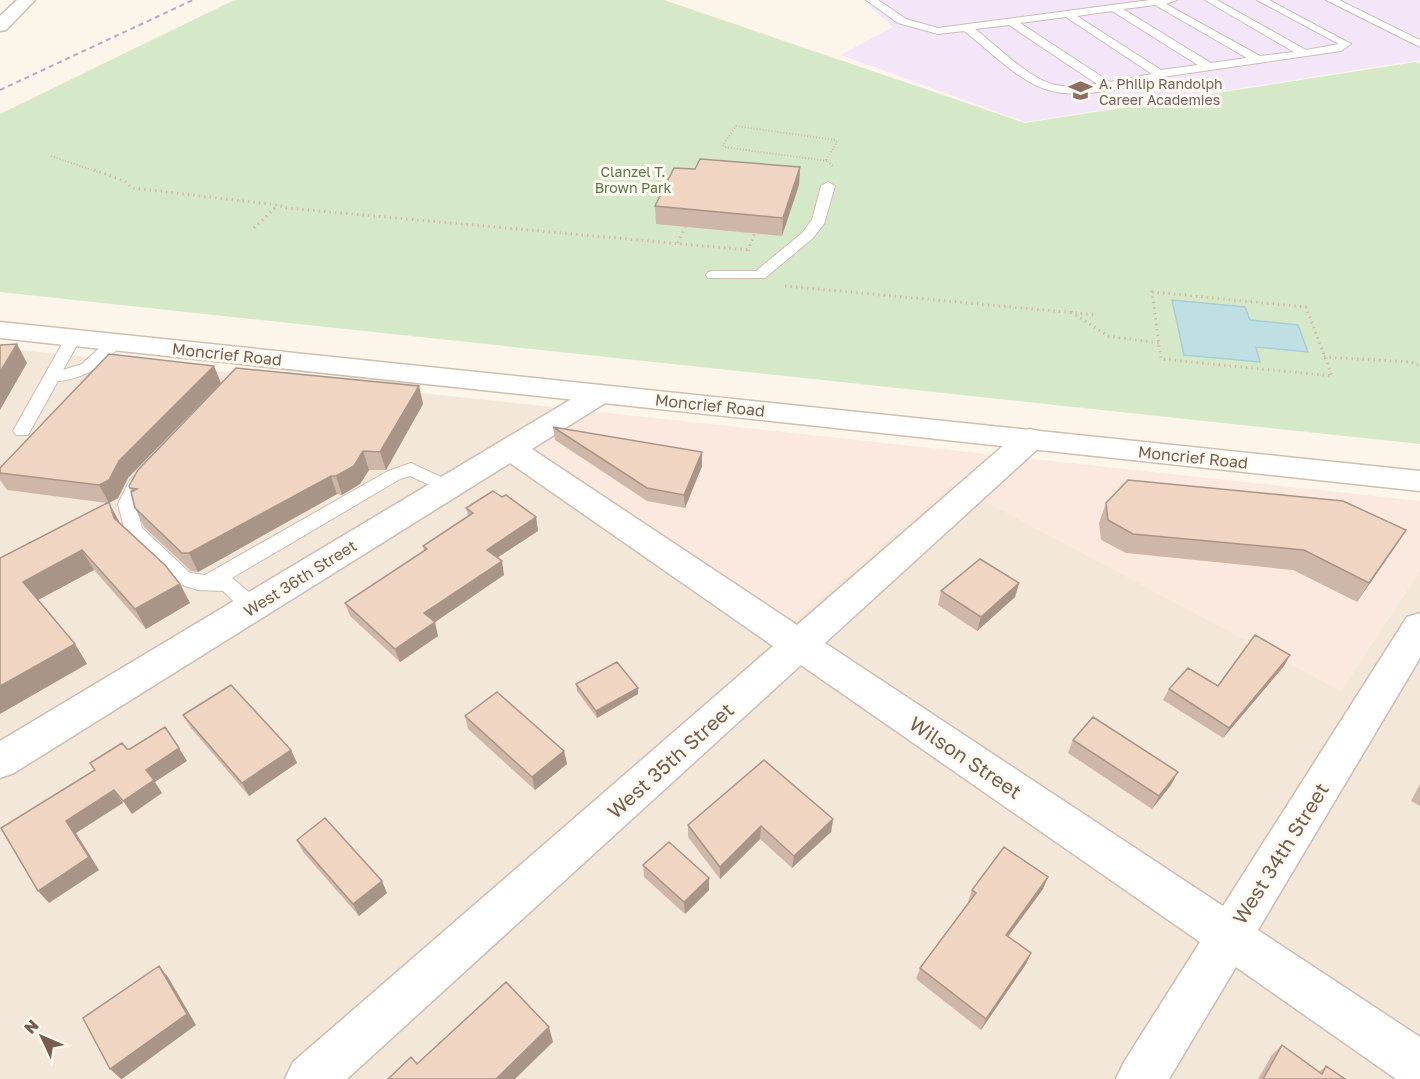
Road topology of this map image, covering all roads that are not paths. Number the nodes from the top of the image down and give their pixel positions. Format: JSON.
{"nodes":[{"id":1,"x":27,"y":0,"type":"edge"},
{"id":2,"x":871,"y":0,"type":"edge"},
{"id":3,"x":1172,"y":0,"type":"edge"},
{"id":4,"x":1210,"y":0,"type":"edge"},
{"id":5,"x":1262,"y":0,"type":"edge"},
{"id":6,"x":1331,"y":0,"type":"edge"},
{"id":7,"x":1156,"y":2,"type":"junction"},
{"id":8,"x":1114,"y":8,"type":"junction"},
{"id":9,"x":1068,"y":14,"type":"junction"},
{"id":10,"x":1010,"y":21,"type":"junction"},
{"id":11,"x":0,"y":26,"type":"edge"},
{"id":12,"x":966,"y":27,"type":"junction"},
{"id":13,"x":1420,"y":44,"type":"edge"},
{"id":14,"x":1304,"y":52,"type":"junction"},
{"id":15,"x":1258,"y":60,"type":"junction"},
{"id":16,"x":1209,"y":67,"type":"junction"},
{"id":17,"x":1159,"y":74,"type":"junction"},
{"id":18,"x":1106,"y":85,"type":"junction"},
{"id":19,"x":828,"y":188,"type":"road end"},
{"id":20,"x":713,"y":275,"type":"dead end"},
{"id":21,"x":0,"y":330,"type":"edge"},
{"id":22,"x":73,"y":338,"type":"junction"},
{"id":23,"x":115,"y":342,"type":"junction"},
{"id":24,"x":51,"y":376,"type":"junction"},
{"id":25,"x":600,"y":394,"type":"junction"},
{"id":26,"x":22,"y":431,"type":"dead end"},
{"id":27,"x":1030,"y":439,"type":"junction"},
{"id":28,"x":511,"y":449,"type":"junction"},
{"id":29,"x":162,"y":458,"type":"edge"},
{"id":30,"x":1420,"y":481,"type":"edge"},
{"id":31,"x":447,"y":487,"type":"junction"},
{"id":32,"x":127,"y":504,"type":"junction"},
{"id":33,"x":106,"y":515,"type":"edge"},
{"id":34,"x":209,"y":582,"type":"junction"},
{"id":35,"x":253,"y":606,"type":"junction"},
{"id":36,"x":1420,"y":627,"type":"edge"},
{"id":37,"x":801,"y":644,"type":"junction"},
{"id":38,"x":0,"y":761,"type":"edge"},
{"id":39,"x":1229,"y":937,"type":"junction"},
{"id":40,"x":1420,"y":1066,"type":"edge"},
{"id":41,"x":310,"y":1079,"type":"edge"},
{"id":42,"x":1141,"y":1079,"type":"edge"}],
"edges":[{"from":1,"to":11,"type":"street"},
{"from":2,"to":12,"type":"lane"},
{"from":3,"to":7,"type":"lane"},
{"from":4,"to":14,"type":"lane"},
{"from":5,"to":14,"type":"lane"},
{"from":6,"to":13,"type":"lane"},
{"from":7,"to":8,"type":"lane"},
{"from":7,"to":15,"type":"lane"},
{"from":8,"to":9,"type":"lane"},
{"from":8,"to":16,"type":"lane"},
{"from":9,"to":10,"type":"lane"},
{"from":9,"to":17,"type":"lane"},
{"from":10,"to":12,"type":"lane"},
{"from":10,"to":18,"type":"lane"},
{"from":12,"to":18,"type":"lane"},
{"from":14,"to":15,"type":"lane"},
{"from":15,"to":16,"type":"lane"},
{"from":16,"to":17,"type":"lane"},
{"from":17,"to":18,"type":"lane"},
{"from":19,"to":20,"type":"lane"},
{"from":21,"to":22,"type":"street","name":"Moncrief Road"},
{"from":22,"to":23,"type":"street","name":"Moncrief Road"},
{"from":22,"to":24,"type":"lane"},
{"from":23,"to":24,"type":"lane"},
{"from":23,"to":25,"type":"street","name":"Moncrief Road"},
{"from":24,"to":26,"type":"lane"},
{"from":25,"to":27,"type":"street","name":"Moncrief Road"},
{"from":25,"to":28,"type":"street","name":"West 36th Street"},
{"from":27,"to":30,"type":"street","name":"Moncrief Road"},
{"from":27,"to":37,"type":"street","name":"West 35th Street"},
{"from":28,"to":31,"type":"street","name":"West 36th Street"},
{"from":28,"to":37,"type":"street","name":"Wilson Street"},
{"from":29,"to":32,"type":"lane"},
{"from":31,"to":34,"type":"lane"},
{"from":31,"to":35,"type":"street","name":"West 36th Street"},
{"from":32,"to":33,"type":"lane"},
{"from":32,"to":34,"type":"lane"},
{"from":34,"to":35,"type":"lane"},
{"from":35,"to":38,"type":"street","name":"West 36th Street"},
{"from":36,"to":39,"type":"street","name":"West 34th Street"},
{"from":37,"to":39,"type":"street","name":"Wilson Street"},
{"from":37,"to":41,"type":"street","name":"West 35th Street"},
{"from":39,"to":40,"type":"street","name":"Wilson Street"},
{"from":39,"to":42,"type":"street","name":"West 34th Street"}]}
